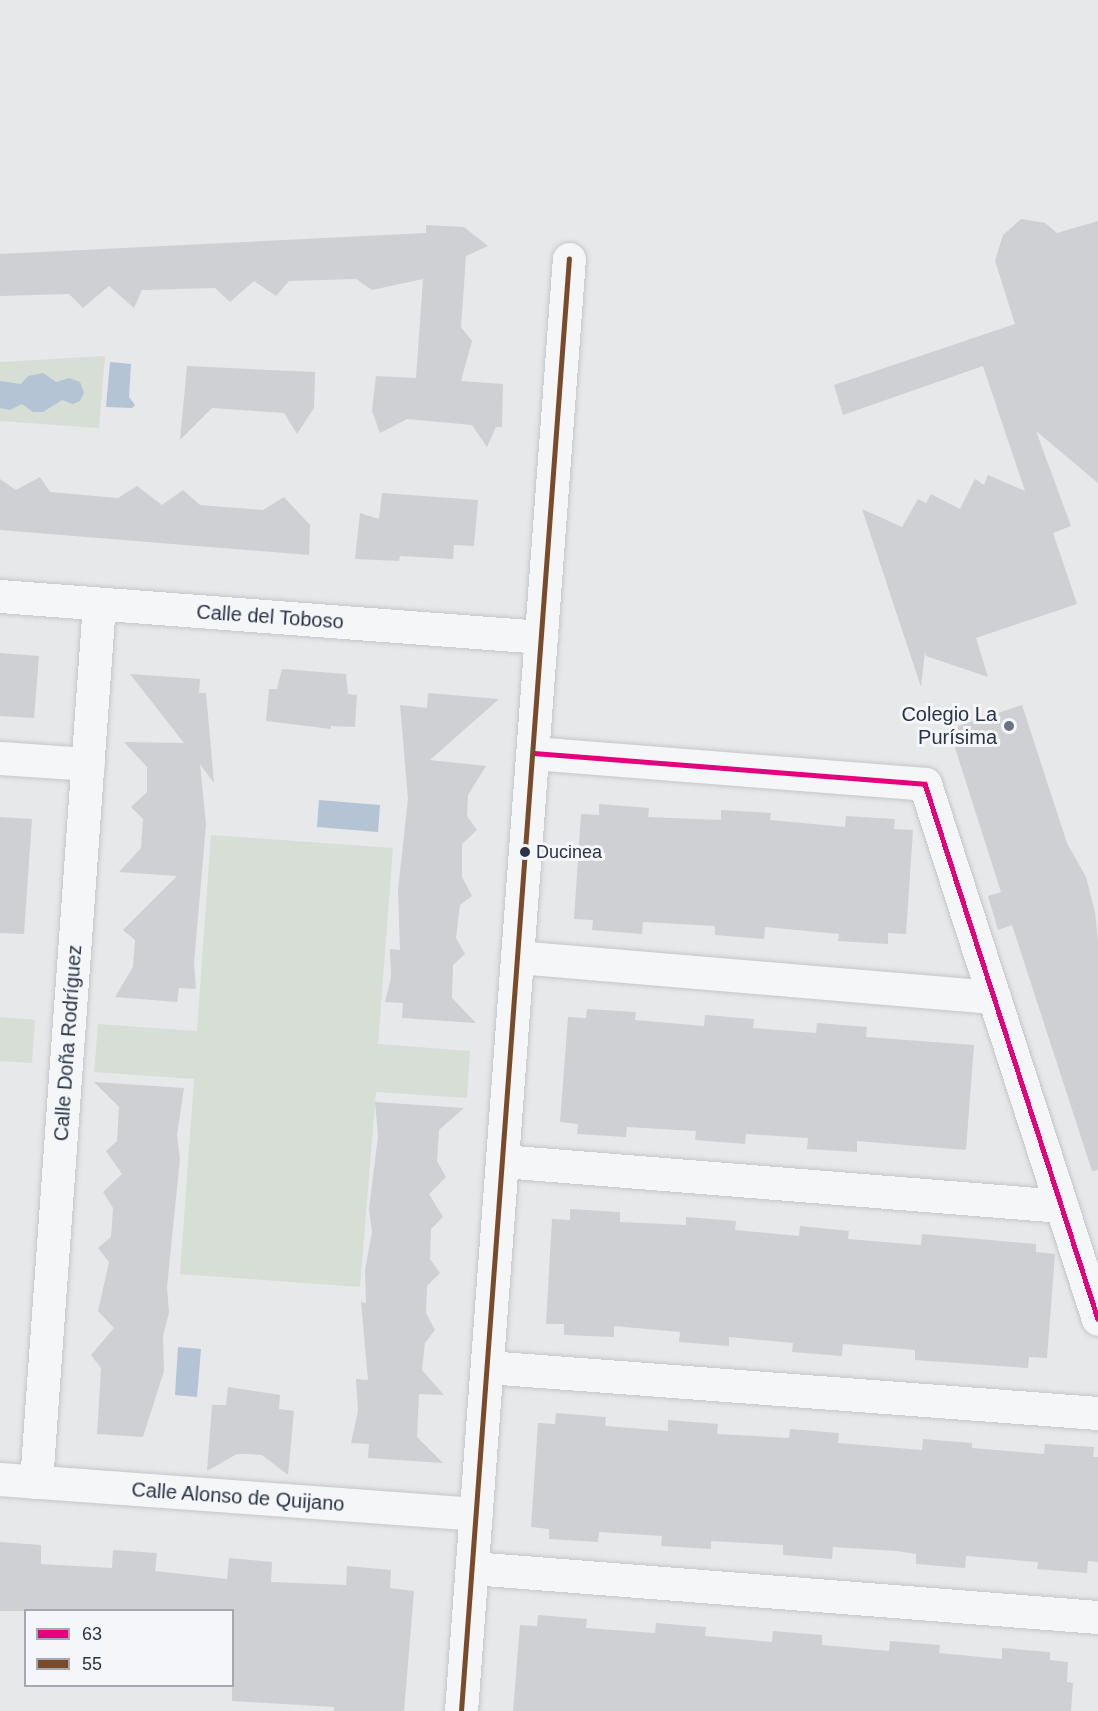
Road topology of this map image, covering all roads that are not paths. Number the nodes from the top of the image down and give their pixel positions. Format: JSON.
{"nodes":[{"id":1,"x":569,"y":259,"type":"dead end"},
{"id":2,"x":0,"y":596,"type":"edge"},
{"id":3,"x":99,"y":604,"type":"junction"},
{"id":4,"x":541,"y":638,"type":"junction"},
{"id":5,"x":532,"y":753,"type":"junction"},
{"id":6,"x":0,"y":758,"type":"edge"},
{"id":7,"x":88,"y":764,"type":"junction"},
{"id":8,"x":517,"y":957,"type":"junction"},
{"id":9,"x":994,"y":997,"type":"junction"},
{"id":10,"x":502,"y":1161,"type":"junction"},
{"id":11,"x":1061,"y":1206,"type":"junction"},
{"id":12,"x":1098,"y":1319,"type":"edge"},
{"id":13,"x":487,"y":1367,"type":"junction"},
{"id":14,"x":1098,"y":1413,"type":"edge"},
{"id":15,"x":0,"y":1479,"type":"edge"},
{"id":16,"x":36,"y":1482,"type":"junction"},
{"id":17,"x":476,"y":1514,"type":"junction"},
{"id":18,"x":472,"y":1568,"type":"junction"},
{"id":19,"x":1098,"y":1617,"type":"edge"},
{"id":20,"x":461,"y":1711,"type":"edge"}],
"edges":[{"from":1,"to":4,"type":"street"},
{"from":2,"to":3,"type":"street","name":"Calle del Toboso"},
{"from":3,"to":4,"type":"street","name":"Calle del Toboso"},
{"from":3,"to":7,"type":"street","name":"Calle Doña Rodríguez"},
{"from":4,"to":5,"type":"street"},
{"from":5,"to":8,"type":"street"},
{"from":5,"to":9,"type":"street"},
{"from":6,"to":7,"type":"street"},
{"from":7,"to":16,"type":"street","name":"Calle Doña Rodríguez"},
{"from":8,"to":9,"type":"street"},
{"from":8,"to":10,"type":"street"},
{"from":9,"to":11,"type":"street"},
{"from":10,"to":11,"type":"street"},
{"from":10,"to":13,"type":"street"},
{"from":11,"to":12,"type":"street"},
{"from":13,"to":14,"type":"street"},
{"from":13,"to":17,"type":"street"},
{"from":15,"to":16,"type":"street","name":"Calle Alonso de Quijano"},
{"from":16,"to":17,"type":"street","name":"Calle Alonso de Quijano"},
{"from":17,"to":18,"type":"street"},
{"from":18,"to":19,"type":"street"},
{"from":18,"to":20,"type":"street"}]}
